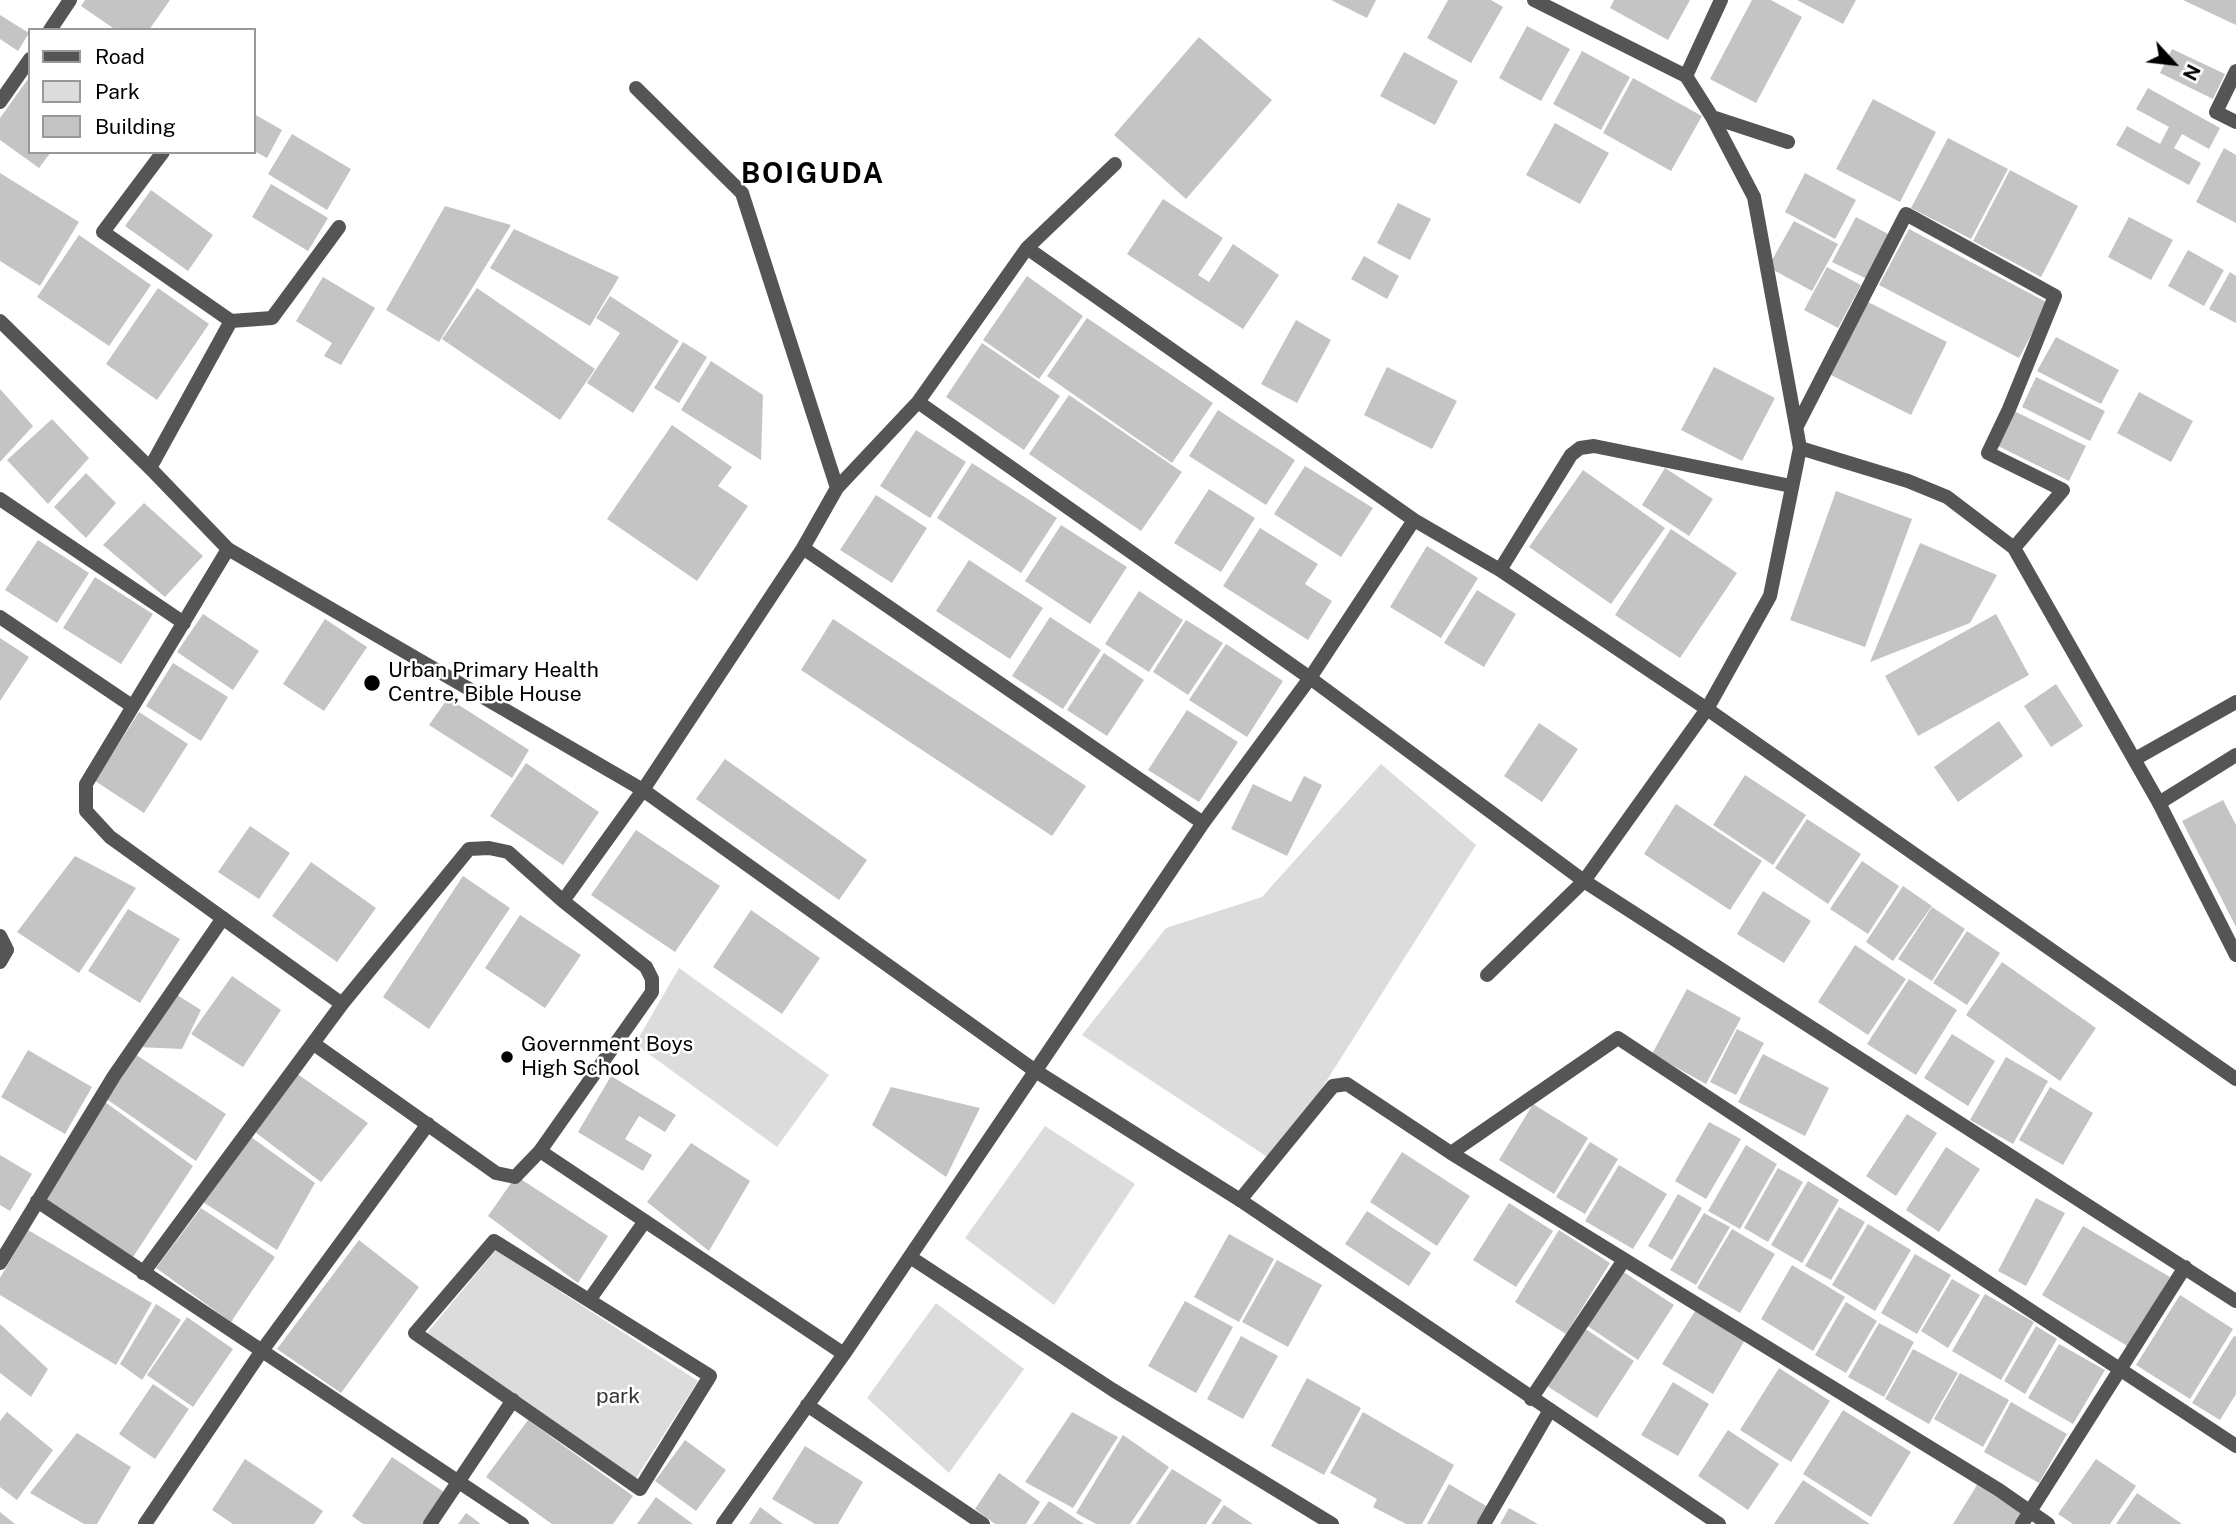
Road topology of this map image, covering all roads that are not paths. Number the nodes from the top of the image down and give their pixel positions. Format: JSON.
{"nodes":[{"id":1,"x":70,"y":0,"type":"edge"},
{"id":2,"x":1534,"y":0,"type":"edge"},
{"id":3,"x":1721,"y":0,"type":"edge"},
{"id":4,"x":51,"y":28,"type":"edge"},
{"id":5,"x":28,"y":62,"type":"edge"},
{"id":6,"x":2236,"y":71,"type":"edge"},
{"id":7,"x":1686,"y":76,"type":"junction"},
{"id":8,"x":636,"y":88,"type":"dead end"},
{"id":9,"x":0,"y":102,"type":"edge"},
{"id":10,"x":1712,"y":117,"type":"junction"},
{"id":11,"x":2236,"y":122,"type":"edge"},
{"id":12,"x":1788,"y":142,"type":"dead end"},
{"id":13,"x":162,"y":154,"type":"edge"},
{"id":14,"x":1115,"y":164,"type":"dead end"},
{"id":15,"x":339,"y":227,"type":"dead end"},
{"id":16,"x":1027,"y":248,"type":"junction"},
{"id":17,"x":0,"y":321,"type":"edge"},
{"id":18,"x":230,"y":321,"type":"junction"},
{"id":19,"x":918,"y":402,"type":"junction"},
{"id":20,"x":1797,"y":426,"type":"junction"},
{"id":21,"x":1800,"y":448,"type":"junction"},
{"id":22,"x":150,"y":468,"type":"junction"},
{"id":23,"x":1791,"y":486,"type":"junction"},
{"id":24,"x":837,"y":488,"type":"junction"},
{"id":25,"x":0,"y":499,"type":"edge"},
{"id":26,"x":1414,"y":520,"type":"junction"},
{"id":27,"x":803,"y":548,"type":"junction"},
{"id":28,"x":2014,"y":548,"type":"junction"},
{"id":29,"x":228,"y":550,"type":"junction"},
{"id":30,"x":1500,"y":570,"type":"junction"},
{"id":31,"x":0,"y":617,"type":"edge"},
{"id":32,"x":184,"y":622,"type":"junction"},
{"id":33,"x":1310,"y":678,"type":"junction"},
{"id":34,"x":2236,"y":702,"type":"edge"},
{"id":35,"x":132,"y":706,"type":"junction"},
{"id":36,"x":1707,"y":709,"type":"junction"},
{"id":37,"x":2236,"y":755,"type":"edge"},
{"id":38,"x":2135,"y":759,"type":"junction"},
{"id":39,"x":643,"y":790,"type":"junction"},
{"id":40,"x":2159,"y":803,"type":"junction"},
{"id":41,"x":1203,"y":823,"type":"junction"},
{"id":42,"x":1584,"y":881,"type":"junction"},
{"id":43,"x":564,"y":901,"type":"junction"},
{"id":44,"x":223,"y":918,"type":"junction"},
{"id":45,"x":0,"y":936,"type":"edge"},
{"id":46,"x":2236,"y":955,"type":"edge"},
{"id":47,"x":0,"y":962,"type":"edge"},
{"id":48,"x":1487,"y":975,"type":"dead end"},
{"id":49,"x":342,"y":1004,"type":"junction"},
{"id":50,"x":314,"y":1044,"type":"junction"},
{"id":51,"x":1034,"y":1070,"type":"junction"},
{"id":52,"x":2236,"y":1079,"type":"edge"},
{"id":53,"x":428,"y":1124,"type":"junction"},
{"id":54,"x":540,"y":1152,"type":"junction"},
{"id":55,"x":1451,"y":1153,"type":"junction"},
{"id":56,"x":1240,"y":1200,"type":"junction"},
{"id":57,"x":37,"y":1201,"type":"junction"},
{"id":58,"x":645,"y":1221,"type":"junction"},
{"id":59,"x":909,"y":1257,"type":"junction"},
{"id":60,"x":1624,"y":1260,"type":"junction"},
{"id":61,"x":0,"y":1263,"type":"edge"},
{"id":62,"x":2185,"y":1267,"type":"junction"},
{"id":63,"x":143,"y":1273,"type":"junction"},
{"id":64,"x":590,"y":1299,"type":"junction"},
{"id":65,"x":2236,"y":1301,"type":"edge"},
{"id":66,"x":261,"y":1352,"type":"junction"},
{"id":67,"x":844,"y":1354,"type":"junction"},
{"id":68,"x":2122,"y":1371,"type":"junction"},
{"id":69,"x":1531,"y":1399,"type":"junction"},
{"id":70,"x":513,"y":1401,"type":"junction"},
{"id":71,"x":807,"y":1405,"type":"junction"},
{"id":72,"x":1550,"y":1410,"type":"junction"},
{"id":73,"x":2236,"y":1446,"type":"edge"},
{"id":74,"x":460,"y":1481,"type":"junction"},
{"id":75,"x":2026,"y":1518,"type":"edge"},
{"id":76,"x":145,"y":1524,"type":"edge"},
{"id":77,"x":430,"y":1524,"type":"edge"},
{"id":78,"x":522,"y":1524,"type":"edge"},
{"id":79,"x":723,"y":1524,"type":"edge"},
{"id":80,"x":983,"y":1524,"type":"edge"},
{"id":81,"x":1332,"y":1524,"type":"edge"},
{"id":82,"x":1485,"y":1524,"type":"edge"},
{"id":83,"x":1719,"y":1524,"type":"edge"},
{"id":84,"x":2048,"y":1524,"type":"edge"}],
"edges":[{"from":1,"to":4,"type":"street"},
{"from":2,"to":7,"type":"street"},
{"from":3,"to":7,"type":"street"},
{"from":5,"to":9,"type":"street"},
{"from":6,"to":11,"type":"street"},
{"from":7,"to":10,"type":"street"},
{"from":8,"to":24,"type":"street"},
{"from":10,"to":12,"type":"street"},
{"from":10,"to":20,"type":"street"},
{"from":13,"to":18,"type":"street"},
{"from":14,"to":16,"type":"street"},
{"from":15,"to":18,"type":"street"},
{"from":16,"to":19,"type":"street"},
{"from":16,"to":26,"type":"street"},
{"from":17,"to":22,"type":"street"},
{"from":18,"to":22,"type":"street"},
{"from":19,"to":24,"type":"street"},
{"from":19,"to":33,"type":"street"},
{"from":20,"to":21,"type":"street"},
{"from":20,"to":28,"type":"street"},
{"from":21,"to":23,"type":"street"},
{"from":21,"to":28,"type":"street"},
{"from":22,"to":29,"type":"street"},
{"from":23,"to":30,"type":"street"},
{"from":23,"to":36,"type":"street"},
{"from":24,"to":27,"type":"street"},
{"from":25,"to":32,"type":"street"},
{"from":26,"to":30,"type":"street"},
{"from":26,"to":33,"type":"street"},
{"from":27,"to":39,"type":"street"},
{"from":27,"to":41,"type":"street"},
{"from":28,"to":38,"type":"street"},
{"from":29,"to":32,"type":"street"},
{"from":29,"to":39,"type":"street"},
{"from":30,"to":36,"type":"street"},
{"from":31,"to":35,"type":"street"},
{"from":32,"to":35,"type":"street"},
{"from":33,"to":41,"type":"street"},
{"from":33,"to":42,"type":"street"},
{"from":34,"to":38,"type":"street"},
{"from":35,"to":44,"type":"street"},
{"from":36,"to":42,"type":"street"},
{"from":36,"to":52,"type":"street"},
{"from":37,"to":40,"type":"street"},
{"from":38,"to":40,"type":"street"},
{"from":39,"to":43,"type":"street"},
{"from":39,"to":51,"type":"street"},
{"from":40,"to":46,"type":"street"},
{"from":41,"to":51,"type":"street"},
{"from":42,"to":48,"type":"street"},
{"from":42,"to":62,"type":"street"},
{"from":43,"to":49,"type":"street"},
{"from":43,"to":54,"type":"street"},
{"from":44,"to":49,"type":"street"},
{"from":44,"to":57,"type":"street"},
{"from":45,"to":47,"type":"street"},
{"from":49,"to":50,"type":"street"},
{"from":50,"to":53,"type":"street"},
{"from":50,"to":63,"type":"street"},
{"from":51,"to":56,"type":"street"},
{"from":51,"to":59,"type":"street"},
{"from":53,"to":54,"type":"street"},
{"from":53,"to":66,"type":"street"},
{"from":54,"to":58,"type":"street"},
{"from":55,"to":56,"type":"street"},
{"from":55,"to":60,"type":"street"},
{"from":55,"to":68,"type":"street"},
{"from":56,"to":69,"type":"street"},
{"from":57,"to":61,"type":"street"},
{"from":57,"to":63,"type":"street"},
{"from":58,"to":64,"type":"street"},
{"from":58,"to":67,"type":"street"},
{"from":59,"to":67,"type":"street"},
{"from":59,"to":81,"type":"street"},
{"from":60,"to":69,"type":"street"},
{"from":60,"to":75,"type":"street"},
{"from":62,"to":65,"type":"street"},
{"from":62,"to":68,"type":"street"},
{"from":63,"to":66,"type":"street"},
{"from":64,"to":70,"type":"street"},
{"from":64,"to":70,"type":"street"},
{"from":66,"to":74,"type":"street"},
{"from":66,"to":76,"type":"street"},
{"from":67,"to":71,"type":"street"},
{"from":68,"to":73,"type":"street"},
{"from":68,"to":75,"type":"street"},
{"from":69,"to":72,"type":"street"},
{"from":70,"to":74,"type":"street"},
{"from":71,"to":79,"type":"street"},
{"from":71,"to":80,"type":"street"},
{"from":72,"to":82,"type":"street"},
{"from":72,"to":83,"type":"street"},
{"from":74,"to":77,"type":"street"},
{"from":74,"to":78,"type":"street"},
{"from":75,"to":84,"type":"street"}]}
